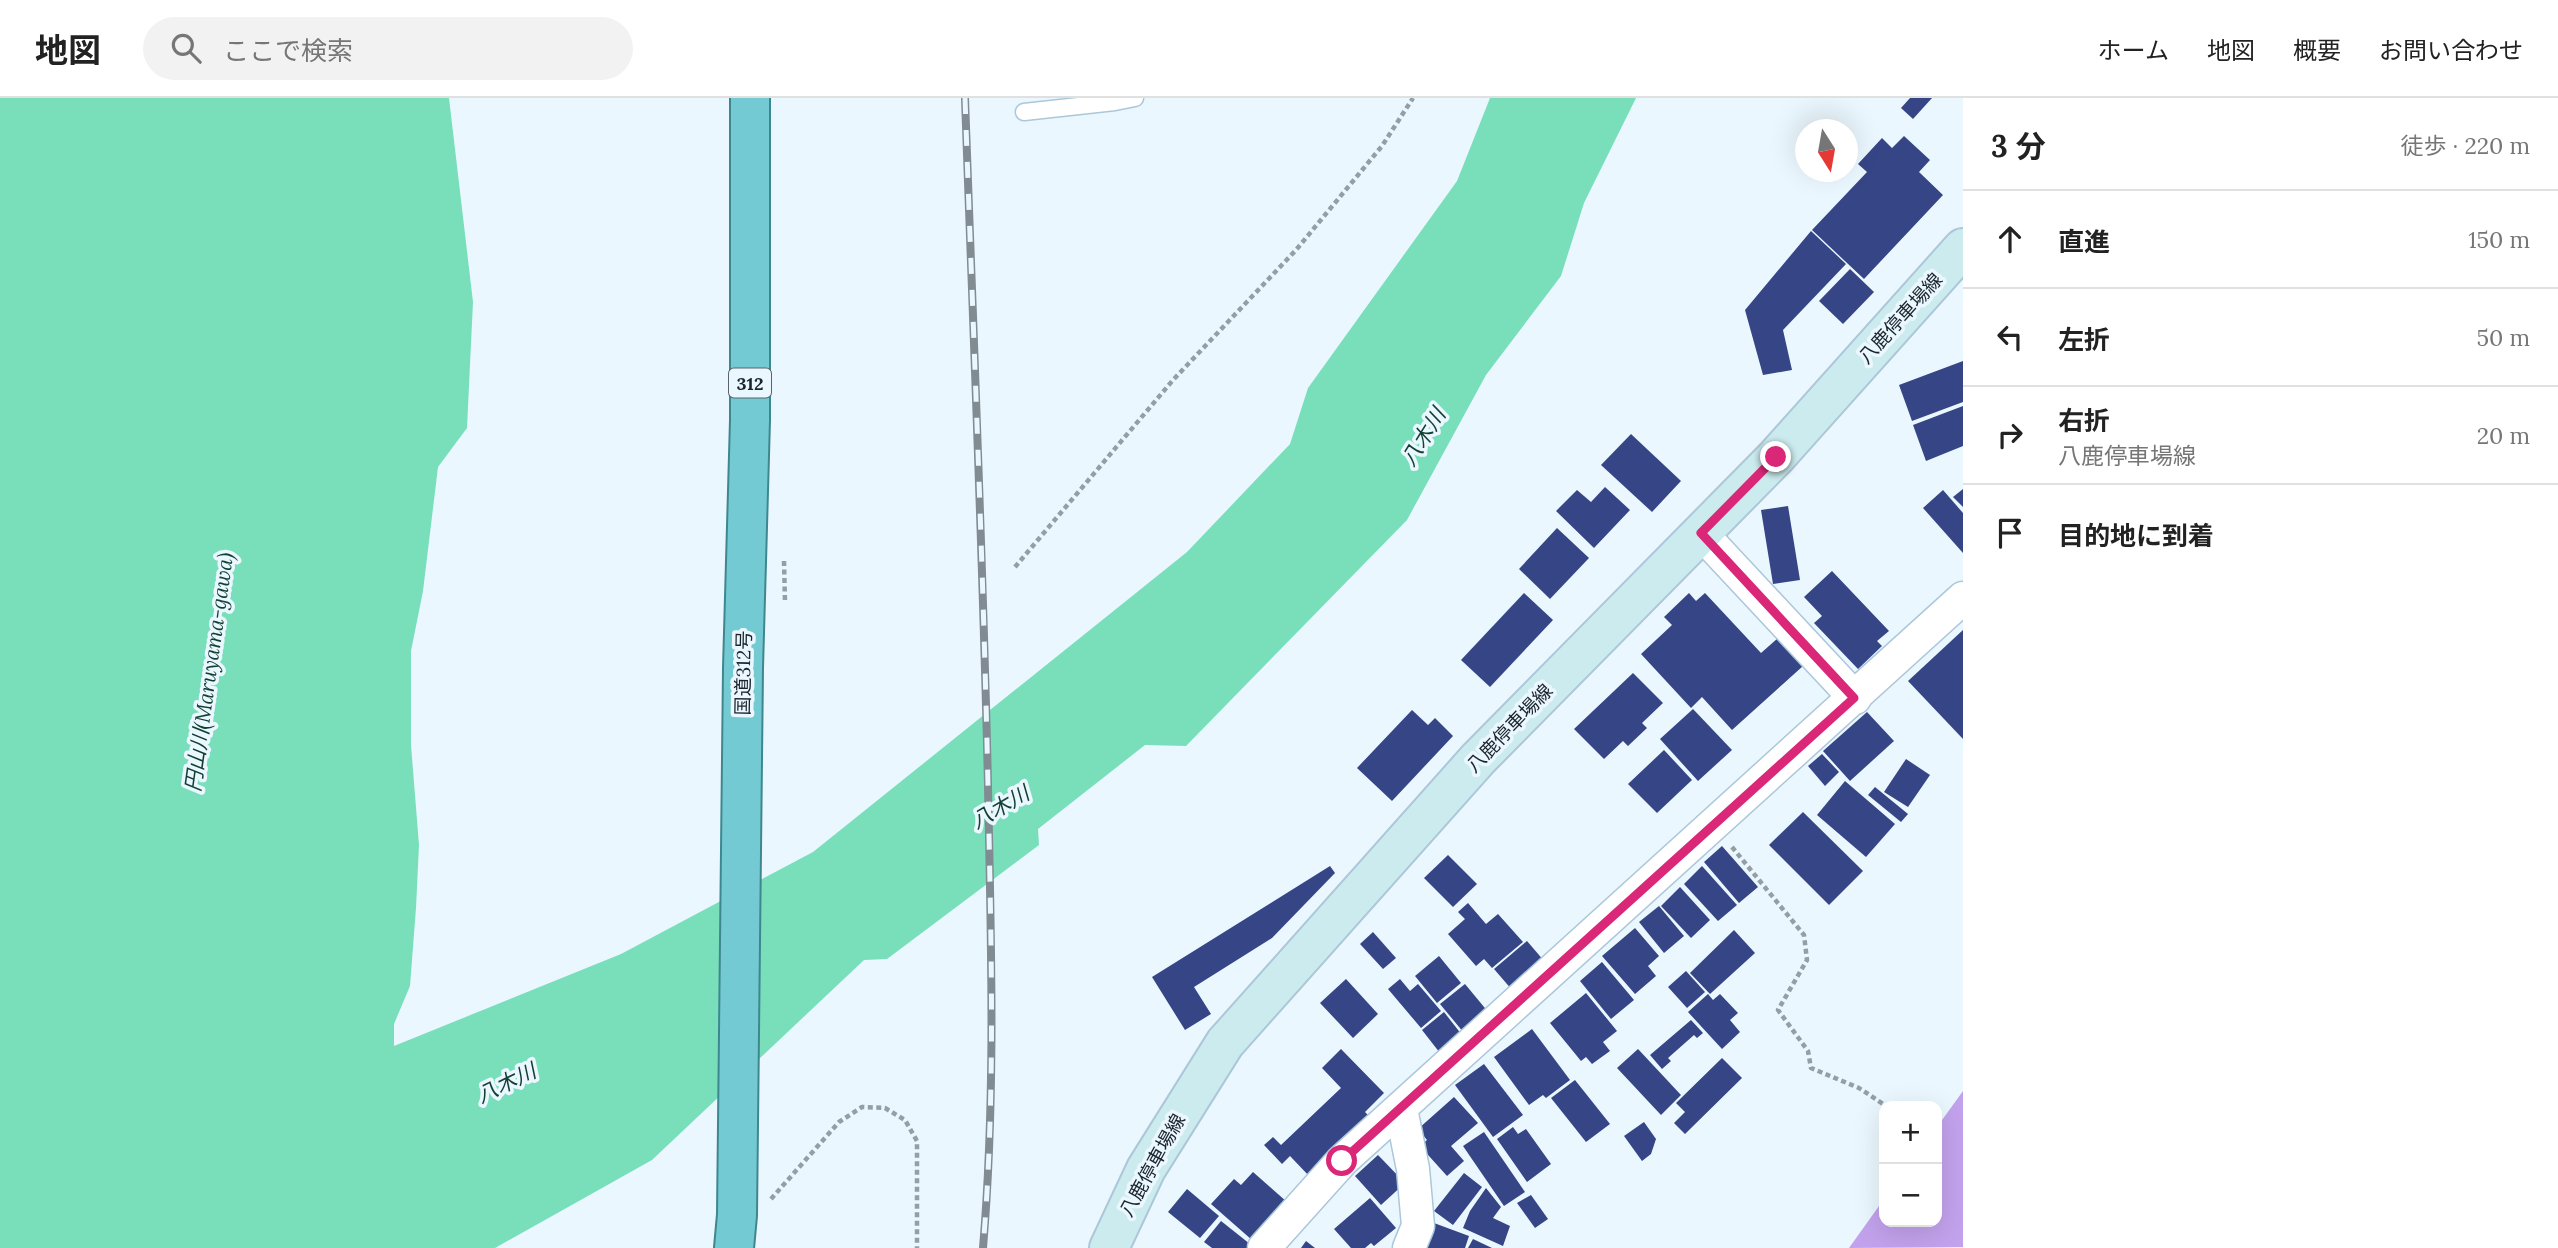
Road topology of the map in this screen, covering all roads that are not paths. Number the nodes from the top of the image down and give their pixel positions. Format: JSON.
{"nodes":[{"id":1,"x":750,"y":98,"type":"edge"},
{"id":2,"x":1135,"y":98,"type":"edge"},
{"id":3,"x":1024,"y":112,"type":"dead end"},
{"id":4,"x":1963,"y":248,"type":"edge"},
{"id":5,"x":1701,"y":533,"type":"junction"},
{"id":6,"x":1963,"y":598,"type":"edge"},
{"id":7,"x":1854,"y":698,"type":"junction"},
{"id":8,"x":1401,"y":1110,"type":"junction"},
{"id":9,"x":747,"y":1221,"type":"edge"},
{"id":10,"x":1109,"y":1248,"type":"edge"},
{"id":11,"x":1264,"y":1248,"type":"edge"},
{"id":12,"x":1409,"y":1248,"type":"edge"}],
"edges":[{"from":1,"to":9,"type":"highway","name":"国道312号","number":"312"},
{"from":2,"to":3,"type":"lane"},
{"from":4,"to":5,"type":"main road","name":"八鹿停車場線"},
{"from":5,"to":7,"type":"street"},
{"from":5,"to":10,"type":"main road","name":"八鹿停車場線"},
{"from":6,"to":7,"type":"street"},
{"from":7,"to":8,"type":"street"},
{"from":8,"to":11,"type":"street"},
{"from":8,"to":12,"type":"street"}]}
